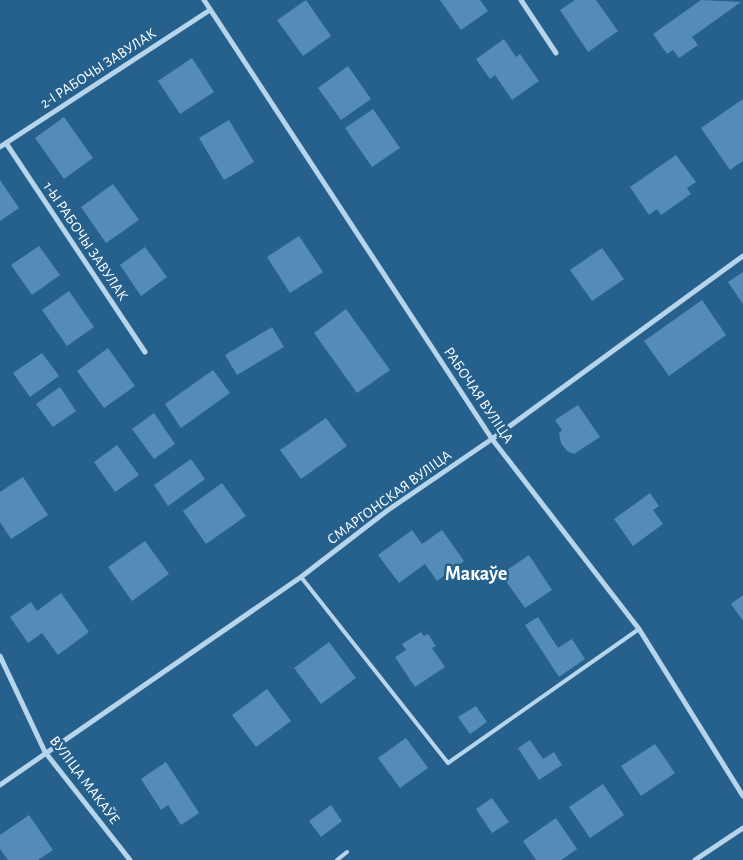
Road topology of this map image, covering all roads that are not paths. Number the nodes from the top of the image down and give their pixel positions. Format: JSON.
{"nodes":[{"id":1,"x":204,"y":0,"type":"edge"},
{"id":2,"x":522,"y":0,"type":"edge"},
{"id":3,"x":210,"y":10,"type":"junction"},
{"id":4,"x":556,"y":53,"type":"dead end"},
{"id":5,"x":6,"y":143,"type":"junction"},
{"id":6,"x":0,"y":147,"type":"edge"},
{"id":7,"x":743,"y":256,"type":"edge"},
{"id":8,"x":145,"y":352,"type":"dead end"},
{"id":9,"x":492,"y":439,"type":"junction"},
{"id":10,"x":301,"y":577,"type":"junction"},
{"id":11,"x":639,"y":629,"type":"junction"},
{"id":12,"x":0,"y":656,"type":"edge"},
{"id":13,"x":45,"y":752,"type":"junction"},
{"id":14,"x":0,"y":785,"type":"edge"},
{"id":15,"x":743,"y":796,"type":"edge"},
{"id":16,"x":743,"y":828,"type":"edge"},
{"id":17,"x":347,"y":852,"type":"dead end"},
{"id":18,"x":130,"y":860,"type":"edge"},
{"id":19,"x":337,"y":860,"type":"edge"},
{"id":20,"x":695,"y":860,"type":"edge"}],
"edges":[{"from":1,"to":3,"type":"street","name":"РАБОЧАЯ ВУЛІЦА"},
{"from":2,"to":4,"type":"street"},
{"from":3,"to":5,"type":"street","name":"2-І РАБОЧЫ ЗАВУЛАК"},
{"from":3,"to":9,"type":"street","name":"РАБОЧАЯ ВУЛІЦА"},
{"from":5,"to":6,"type":"street","name":"2-І РАБОЧЫ ЗАВУЛАК"},
{"from":5,"to":8,"type":"street","name":"1-Ы РАБОЧЫ ЗАВУЛАК"},
{"from":7,"to":9,"type":"street","name":"СМАРГОНСКАЯ ВУЛІЦА"},
{"from":9,"to":10,"type":"street","name":"СМАРГОНСКАЯ ВУЛІЦА"},
{"from":9,"to":11,"type":"street","name":"РАБОЧАЯ ВУЛІЦА"},
{"from":10,"to":11,"type":"lane"},
{"from":10,"to":13,"type":"street","name":"СМАРГОНСКАЯ ВУЛІЦА"},
{"from":11,"to":15,"type":"street","name":"РАБОЧАЯ ВУЛІЦА"},
{"from":12,"to":13,"type":"street","name":"ВУЛІЦА МАКАЎЕ"},
{"from":13,"to":14,"type":"street","name":"СМАРГОНСКАЯ ВУЛІЦА"},
{"from":13,"to":18,"type":"street","name":"ВУЛІЦА МАКАЎЕ"},
{"from":16,"to":20,"type":"street"},
{"from":17,"to":19,"type":"lane"}]}
